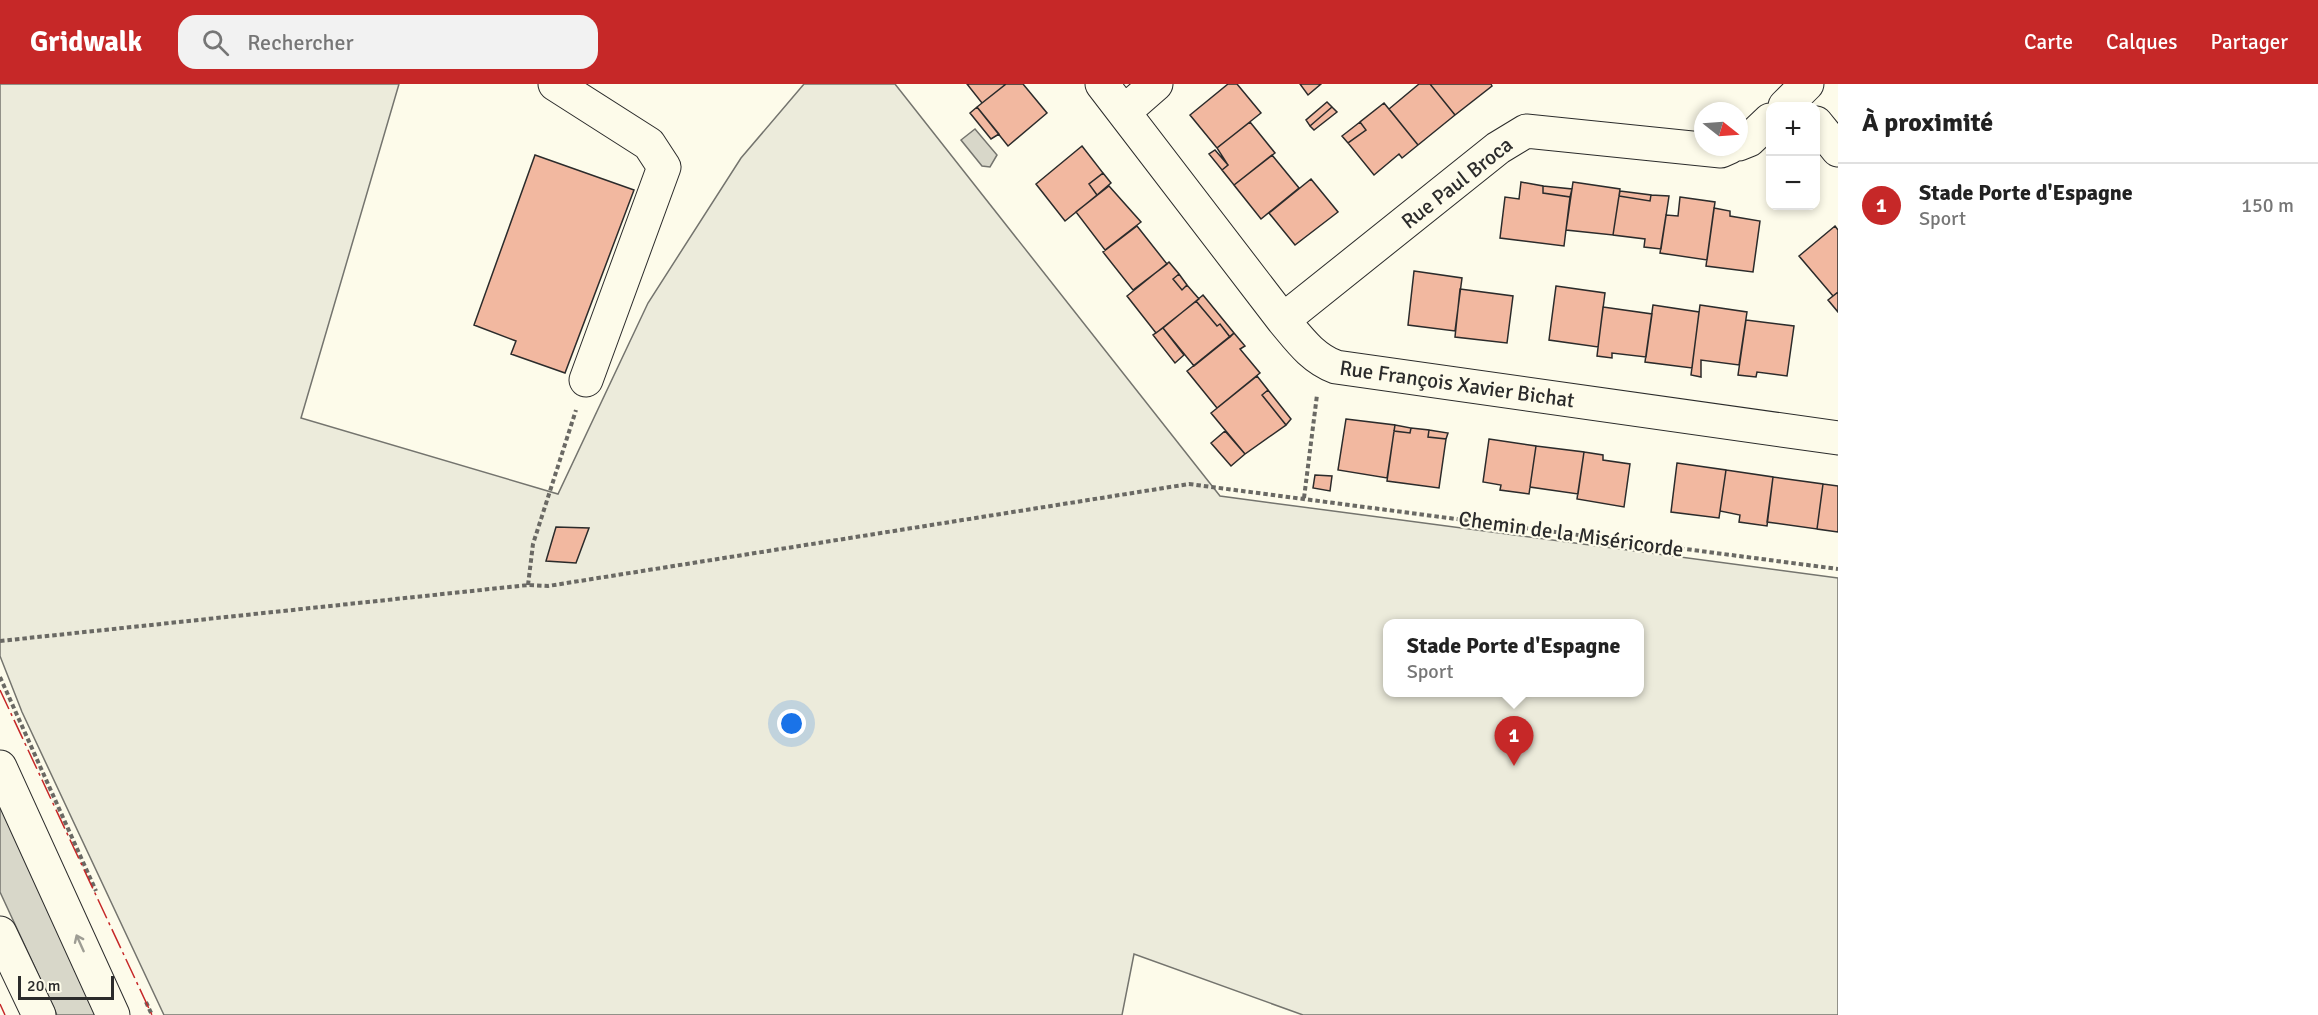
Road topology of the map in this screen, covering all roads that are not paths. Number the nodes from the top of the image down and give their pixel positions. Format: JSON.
{"nodes":[{"id":1,"x":555,"y":84,"type":"edge"},
{"id":2,"x":1102,"y":84,"type":"edge"},
{"id":3,"x":1156,"y":84,"type":"edge"},
{"id":4,"x":1124,"y":112,"type":"junction"},
{"id":5,"x":1766,"y":124,"type":"edge"},
{"id":6,"x":1820,"y":129,"type":"edge"},
{"id":7,"x":1748,"y":140,"type":"edge"},
{"id":8,"x":1694,"y":147,"type":"edge"},
{"id":9,"x":1838,"y":150,"type":"edge"},
{"id":10,"x":1283,"y":320,"type":"junction"},
{"id":11,"x":585,"y":380,"type":"road end"},
{"id":12,"x":1838,"y":438,"type":"edge"},
{"id":13,"x":0,"y":767,"type":"edge"},
{"id":14,"x":0,"y":933,"type":"edge"},
{"id":15,"x":39,"y":1015,"type":"edge"},
{"id":16,"x":113,"y":1015,"type":"edge"}],
"edges":[{"from":1,"to":11,"type":"street"},
{"from":2,"to":4,"type":"street","name":"Rue François Xavier Bichat"},
{"from":3,"to":4,"type":"street"},
{"from":4,"to":10,"type":"street","name":"Rue François Xavier Bichat"},
{"from":5,"to":7,"type":"street"},
{"from":6,"to":9,"type":"street"},
{"from":8,"to":10,"type":"street","name":"Rue Paul Broca"},
{"from":10,"to":12,"type":"street","name":"Rue François Xavier Bichat"},
{"from":16,"to":13,"type":"street","one_way":true},
{"from":14,"to":15,"type":"street"}]}
